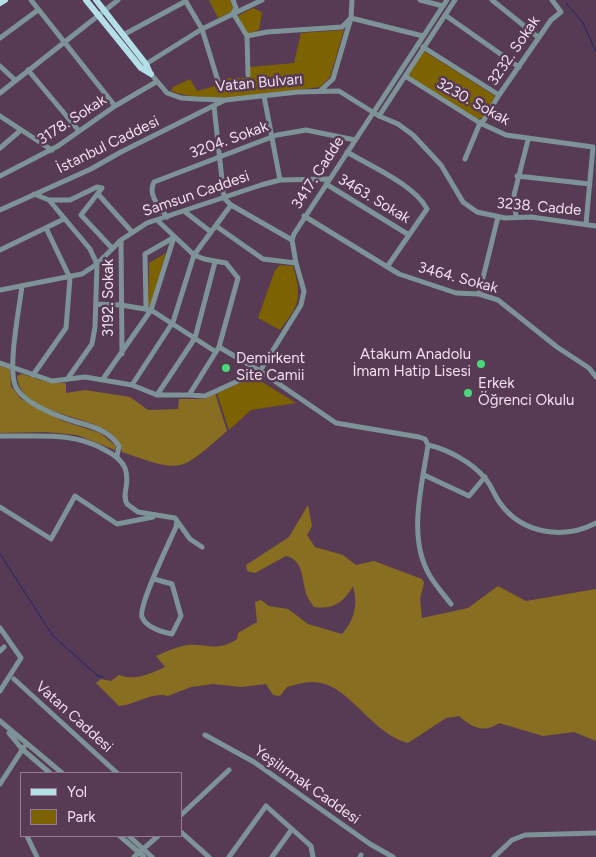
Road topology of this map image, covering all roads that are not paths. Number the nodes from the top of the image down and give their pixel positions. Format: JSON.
{"nodes":[{"id":1,"x":5,"y":0,"type":"edge"},
{"id":2,"x":31,"y":0,"type":"edge"},
{"id":3,"x":86,"y":0,"type":"edge"},
{"id":4,"x":96,"y":0,"type":"edge"},
{"id":5,"x":118,"y":0,"type":"edge"},
{"id":6,"x":185,"y":0,"type":"edge"},
{"id":7,"x":233,"y":0,"type":"edge"},
{"id":8,"x":262,"y":0,"type":"edge"},
{"id":9,"x":352,"y":0,"type":"edge"},
{"id":10,"x":420,"y":0,"type":"edge"},
{"id":11,"x":447,"y":0,"type":"edge"},
{"id":12,"x":455,"y":0,"type":"edge"},
{"id":13,"x":492,"y":0,"type":"edge"},
{"id":14,"x":552,"y":0,"type":"edge"},
{"id":15,"x":0,"y":3,"type":"edge"},
{"id":16,"x":443,"y":6,"type":"junction"},
{"id":17,"x":38,"y":10,"type":"junction"},
{"id":18,"x":104,"y":10,"type":"junction"},
{"id":19,"x":233,"y":13,"type":"junction"},
{"id":20,"x":97,"y":15,"type":"junction"},
{"id":21,"x":445,"y":15,"type":"junction"},
{"id":22,"x":351,"y":18,"type":"junction"},
{"id":23,"x":202,"y":29,"type":"junction"},
{"id":24,"x":123,"y":34,"type":"junction"},
{"id":25,"x":247,"y":36,"type":"junction"},
{"id":26,"x":423,"y":36,"type":"junction"},
{"id":27,"x":538,"y":37,"type":"junction"},
{"id":28,"x":0,"y":38,"type":"edge"},
{"id":29,"x":62,"y":42,"type":"junction"},
{"id":30,"x":423,"y":47,"type":"junction"},
{"id":31,"x":146,"y":64,"type":"junction"},
{"id":32,"x":0,"y":66,"type":"edge"},
{"id":33,"x":519,"y":67,"type":"junction"},
{"id":34,"x":28,"y":70,"type":"junction"},
{"id":35,"x":151,"y":74,"type":"junction"},
{"id":36,"x":248,"y":75,"type":"dead end"},
{"id":37,"x":405,"y":76,"type":"junction"},
{"id":38,"x":15,"y":80,"type":"junction"},
{"id":39,"x":218,"y":81,"type":"dead end"},
{"id":40,"x":156,"y":82,"type":"junction"},
{"id":41,"x":321,"y":90,"type":"junction"},
{"id":42,"x":0,"y":93,"type":"edge"},
{"id":43,"x":499,"y":95,"type":"junction"},
{"id":44,"x":264,"y":96,"type":"junction"},
{"id":45,"x":226,"y":100,"type":"junction"},
{"id":46,"x":115,"y":106,"type":"junction"},
{"id":47,"x":214,"y":106,"type":"junction"},
{"id":48,"x":373,"y":112,"type":"junction"},
{"id":49,"x":0,"y":116,"type":"edge"},
{"id":50,"x":379,"y":116,"type":"junction"},
{"id":51,"x":480,"y":123,"type":"junction"},
{"id":52,"x":22,"y":130,"type":"junction"},
{"id":53,"x":79,"y":131,"type":"junction"},
{"id":54,"x":271,"y":137,"type":"junction"},
{"id":55,"x":354,"y":140,"type":"junction"},
{"id":56,"x":528,"y":140,"type":"junction"},
{"id":57,"x":0,"y":148,"type":"edge"},
{"id":58,"x":52,"y":150,"type":"junction"},
{"id":59,"x":347,"y":152,"type":"junction"},
{"id":60,"x":218,"y":156,"type":"junction"},
{"id":61,"x":465,"y":159,"type":"dead end"},
{"id":62,"x":0,"y":176,"type":"edge"},
{"id":63,"x":517,"y":176,"type":"junction"},
{"id":64,"x":280,"y":180,"type":"junction"},
{"id":65,"x":327,"y":182,"type":"junction"},
{"id":66,"x":590,"y":184,"type":"junction"},
{"id":67,"x":34,"y":194,"type":"junction"},
{"id":68,"x":98,"y":194,"type":"junction"},
{"id":69,"x":224,"y":198,"type":"junction"},
{"id":70,"x":49,"y":200,"type":"junction"},
{"id":71,"x":231,"y":206,"type":"junction"},
{"id":72,"x":0,"y":210,"type":"edge"},
{"id":73,"x":184,"y":211,"type":"junction"},
{"id":74,"x":304,"y":216,"type":"junction"},
{"id":75,"x":167,"y":217,"type":"junction"},
{"id":76,"x":498,"y":217,"type":"junction"},
{"id":77,"x":516,"y":217,"type":"junction"},
{"id":78,"x":64,"y":220,"type":"junction"},
{"id":79,"x":157,"y":220,"type":"junction"},
{"id":80,"x":586,"y":224,"type":"junction"},
{"id":81,"x":216,"y":226,"type":"junction"},
{"id":82,"x":596,"y":226,"type":"edge"},
{"id":83,"x":46,"y":228,"type":"junction"},
{"id":84,"x":132,"y":232,"type":"junction"},
{"id":85,"x":211,"y":232,"type":"junction"},
{"id":86,"x":409,"y":235,"type":"junction"},
{"id":87,"x":174,"y":237,"type":"junction"},
{"id":88,"x":121,"y":240,"type":"junction"},
{"id":89,"x":292,"y":240,"type":"junction"},
{"id":90,"x":112,"y":248,"type":"junction"},
{"id":91,"x":0,"y":250,"type":"edge"},
{"id":92,"x":194,"y":255,"type":"junction"},
{"id":93,"x":215,"y":262,"type":"junction"},
{"id":94,"x":296,"y":263,"type":"junction"},
{"id":95,"x":97,"y":264,"type":"junction"},
{"id":96,"x":387,"y":267,"type":"junction"},
{"id":97,"x":70,"y":278,"type":"junction"},
{"id":98,"x":22,"y":286,"type":"junction"},
{"id":99,"x":0,"y":290,"type":"edge"},
{"id":100,"x":479,"y":294,"type":"junction"},
{"id":101,"x":96,"y":304,"type":"junction"},
{"id":102,"x":121,"y":305,"type":"junction"},
{"id":103,"x":149,"y":309,"type":"junction"},
{"id":104,"x":173,"y":322,"type":"junction"},
{"id":105,"x":195,"y":338,"type":"junction"},
{"id":106,"x":218,"y":350,"type":"junction"},
{"id":107,"x":122,"y":355,"type":"junction"},
{"id":108,"x":0,"y":363,"type":"edge"},
{"id":109,"x":12,"y":367,"type":"junction"},
{"id":110,"x":23,"y":371,"type":"junction"},
{"id":111,"x":260,"y":371,"type":"junction"},
{"id":112,"x":15,"y":375,"type":"junction"},
{"id":113,"x":33,"y":375,"type":"junction"},
{"id":114,"x":596,"y":377,"type":"edge"},
{"id":115,"x":68,"y":378,"type":"junction"},
{"id":116,"x":103,"y":379,"type":"junction"},
{"id":117,"x":132,"y":385,"type":"junction"},
{"id":118,"x":157,"y":395,"type":"junction"},
{"id":119,"x":189,"y":395,"type":"junction"},
{"id":120,"x":0,"y":436,"type":"edge"},
{"id":121,"x":428,"y":445,"type":"junction"},
{"id":122,"x":117,"y":456,"type":"junction"},
{"id":123,"x":424,"y":475,"type":"junction"},
{"id":124,"x":485,"y":477,"type":"junction"},
{"id":125,"x":0,"y":507,"type":"edge"},
{"id":126,"x":156,"y":516,"type":"junction"},
{"id":127,"x":177,"y":521,"type":"junction"},
{"id":128,"x":596,"y":523,"type":"edge"},
{"id":129,"x":202,"y":547,"type":"dead end"},
{"id":130,"x":154,"y":579,"type":"junction"},
{"id":131,"x":450,"y":604,"type":"dead end"},
{"id":132,"x":0,"y":628,"type":"edge"},
{"id":133,"x":14,"y":679,"type":"dead end"},
{"id":134,"x":0,"y":691,"type":"edge"},
{"id":135,"x":0,"y":722,"type":"edge"},
{"id":136,"x":4,"y":727,"type":"junction"},
{"id":137,"x":204,"y":735,"type":"dead end"},
{"id":138,"x":27,"y":742,"type":"junction"},
{"id":139,"x":22,"y":749,"type":"junction"},
{"id":140,"x":54,"y":766,"type":"junction"},
{"id":141,"x":229,"y":770,"type":"dead end"},
{"id":142,"x":49,"y":772,"type":"edge"},
{"id":143,"x":51,"y":772,"type":"edge"},
{"id":144,"x":61,"y":772,"type":"edge"},
{"id":145,"x":116,"y":772,"type":"edge"},
{"id":146,"x":0,"y":784,"type":"edge"},
{"id":147,"x":182,"y":814,"type":"edge"},
{"id":148,"x":292,"y":830,"type":"junction"},
{"id":149,"x":182,"y":833,"type":"edge"},
{"id":150,"x":596,"y":833,"type":"edge"},
{"id":151,"x":27,"y":837,"type":"edge"},
{"id":152,"x":121,"y":837,"type":"edge"},
{"id":153,"x":130,"y":837,"type":"edge"},
{"id":154,"x":157,"y":837,"type":"edge"},
{"id":155,"x":141,"y":851,"type":"junction"},
{"id":156,"x":37,"y":857,"type":"edge"},
{"id":157,"x":134,"y":857,"type":"edge"},
{"id":158,"x":144,"y":857,"type":"edge"},
{"id":159,"x":152,"y":857,"type":"edge"},
{"id":160,"x":209,"y":857,"type":"edge"},
{"id":161,"x":229,"y":857,"type":"edge"},
{"id":162,"x":272,"y":857,"type":"edge"},
{"id":163,"x":313,"y":857,"type":"edge"},
{"id":164,"x":393,"y":857,"type":"edge"},
{"id":165,"x":494,"y":857,"type":"edge"}],
"edges":[{"from":1,"to":15,"type":"main road"},
{"from":2,"to":17,"type":"street"},
{"from":3,"to":20,"type":"main road","name":"Vatan Bulvarı"},
{"from":4,"to":18,"type":"main road","name":"Vatan Bulvarı"},
{"from":5,"to":18,"type":"street"},
{"from":6,"to":23,"type":"street"},
{"from":6,"to":24,"type":"street"},
{"from":7,"to":19,"type":"street"},
{"from":8,"to":19,"type":"street"},
{"from":9,"to":22,"type":"street"},
{"from":10,"to":16,"type":"street"},
{"from":11,"to":16,"type":"street","name":"3417. Cadde"},
{"from":12,"to":21,"type":"street"},
{"from":13,"to":27,"type":"street"},
{"from":14,"to":27,"type":"street","name":"3232. Sokak"},
{"from":16,"to":26,"type":"street","name":"3417. Cadde"},
{"from":17,"to":28,"type":"street"},
{"from":17,"to":29,"type":"street"},
{"from":18,"to":20,"type":"street"},
{"from":18,"to":24,"type":"main road","name":"Vatan Bulvarı"},
{"from":19,"to":23,"type":"street"},
{"from":19,"to":25,"type":"street"},
{"from":20,"to":29,"type":"street"},
{"from":20,"to":35,"type":"main road","name":"Vatan Bulvarı"},
{"from":21,"to":30,"type":"street"},
{"from":21,"to":33,"type":"street"},
{"from":22,"to":25,"type":"street"},
{"from":22,"to":26,"type":"street"},
{"from":22,"to":41,"type":"street"},
{"from":23,"to":31,"type":"street"},
{"from":23,"to":39,"type":"street"},
{"from":24,"to":31,"type":"main road","name":"Vatan Bulvarı"},
{"from":25,"to":36,"type":"street"},
{"from":26,"to":48,"type":"street","name":"3417. Cadde"},
{"from":27,"to":33,"type":"street","name":"3232. Sokak"},
{"from":29,"to":34,"type":"street"},
{"from":29,"to":46,"type":"street"},
{"from":30,"to":37,"type":"street"},
{"from":30,"to":43,"type":"street"},
{"from":31,"to":35,"type":"main road","name":"Vatan Bulvarı"},
{"from":32,"to":38,"type":"street"},
{"from":33,"to":43,"type":"street","name":"3232. Sokak"},
{"from":34,"to":38,"type":"street"},
{"from":34,"to":53,"type":"street"},
{"from":35,"to":40,"type":"street","name":"Vatan Bulvarı"},
{"from":37,"to":50,"type":"street"},
{"from":37,"to":51,"type":"street","name":"3230. Sokak"},
{"from":38,"to":42,"type":"street"},
{"from":40,"to":45,"type":"street","name":"Vatan Bulvarı"},
{"from":40,"to":46,"type":"street","name":"3178. Sokak"},
{"from":41,"to":44,"type":"street","name":"Vatan Bulvarı"},
{"from":41,"to":48,"type":"street","name":"Vatan Bulvarı"},
{"from":43,"to":51,"type":"street","name":"3232. Sokak"},
{"from":44,"to":45,"type":"street","name":"Vatan Bulvarı"},
{"from":44,"to":54,"type":"street"},
{"from":45,"to":47,"type":"street","name":"İstanbul Caddesi"},
{"from":46,"to":53,"type":"street","name":"3178. Sokak"},
{"from":47,"to":60,"type":"street"},
{"from":47,"to":67,"type":"street","name":"İstanbul Caddesi"},
{"from":48,"to":50,"type":"street","name":"3238. Cadde"},
{"from":48,"to":55,"type":"street","name":"3417. Cadde"},
{"from":49,"to":52,"type":"street"},
{"from":50,"to":76,"type":"street","name":"3238. Cadde"},
{"from":51,"to":56,"type":"street","name":"3230. Sokak"},
{"from":51,"to":61,"type":"street","name":"3232. Sokak"},
{"from":52,"to":57,"type":"street"},
{"from":52,"to":58,"type":"street"},
{"from":53,"to":58,"type":"street","name":"3178. Sokak"},
{"from":54,"to":55,"type":"street","name":"3204. Sokak"},
{"from":54,"to":60,"type":"street","name":"3204. Sokak"},
{"from":54,"to":64,"type":"street"},
{"from":55,"to":59,"type":"street","name":"3417. Cadde"},
{"from":56,"to":63,"type":"street"},
{"from":56,"to":66,"type":"street","name":"3230. Sokak"},
{"from":58,"to":62,"type":"street","name":"3178. Sokak"},
{"from":59,"to":65,"type":"street","name":"3417. Cadde"},
{"from":59,"to":86,"type":"street"},
{"from":60,"to":69,"type":"street"},
{"from":60,"to":75,"type":"street","name":"3204. Sokak"},
{"from":63,"to":66,"type":"street"},
{"from":63,"to":77,"type":"street"},
{"from":64,"to":65,"type":"street","name":"Samsun Caddesi"},
{"from":64,"to":69,"type":"street","name":"Samsun Caddesi"},
{"from":65,"to":74,"type":"street","name":"3417. Cadde"},
{"from":65,"to":86,"type":"street","name":"3463. Sokak"},
{"from":66,"to":80,"type":"street"},
{"from":67,"to":70,"type":"street"},
{"from":67,"to":72,"type":"street","name":"İstanbul Caddesi"},
{"from":68,"to":70,"type":"street"},
{"from":68,"to":84,"type":"street"},
{"from":68,"to":90,"type":"street"},
{"from":69,"to":71,"type":"street"},
{"from":69,"to":73,"type":"street","name":"Samsun Caddesi"},
{"from":70,"to":78,"type":"street"},
{"from":71,"to":81,"type":"street"},
{"from":71,"to":89,"type":"street"},
{"from":73,"to":75,"type":"street","name":"Samsun Caddesi"},
{"from":73,"to":85,"type":"street"},
{"from":74,"to":89,"type":"street","name":"3417. Cadde"},
{"from":74,"to":96,"type":"street","name":"3464. Sokak"},
{"from":75,"to":79,"type":"street","name":"Samsun Caddesi"},
{"from":76,"to":77,"type":"street","name":"3238. Cadde"},
{"from":76,"to":100,"type":"street"},
{"from":77,"to":80,"type":"street","name":"3238. Cadde"},
{"from":78,"to":83,"type":"street"},
{"from":78,"to":95,"type":"street"},
{"from":79,"to":84,"type":"street","name":"Samsun Caddesi"},
{"from":79,"to":87,"type":"street"},
{"from":80,"to":82,"type":"street","name":"3238. Cadde"},
{"from":81,"to":85,"type":"street"},
{"from":81,"to":94,"type":"street"},
{"from":83,"to":91,"type":"street"},
{"from":83,"to":97,"type":"street"},
{"from":84,"to":88,"type":"street","name":"Samsun Caddesi"},
{"from":85,"to":92,"type":"street"},
{"from":86,"to":96,"type":"street"},
{"from":87,"to":92,"type":"street"},
{"from":87,"to":103,"type":"street"},
{"from":87,"to":103,"type":"street"},
{"from":88,"to":90,"type":"street","name":"Samsun Caddesi"},
{"from":88,"to":102,"type":"street","name":"3192. Sokak"},
{"from":89,"to":94,"type":"street"},
{"from":90,"to":95,"type":"street","name":"Samsun Caddesi"},
{"from":92,"to":93,"type":"street"},
{"from":92,"to":104,"type":"street"},
{"from":93,"to":105,"type":"street"},
{"from":93,"to":106,"type":"street"},
{"from":94,"to":111,"type":"street"},
{"from":95,"to":97,"type":"street","name":"Samsun Caddesi"},
{"from":95,"to":101,"type":"street"},
{"from":96,"to":100,"type":"street","name":"3464. Sokak"},
{"from":97,"to":98,"type":"street","name":"Samsun Caddesi"},
{"from":97,"to":113,"type":"street"},
{"from":98,"to":99,"type":"street","name":"Samsun Caddesi"},
{"from":98,"to":109,"type":"street"},
{"from":100,"to":114,"type":"street","name":"3464. Sokak"},
{"from":101,"to":102,"type":"street"},
{"from":101,"to":115,"type":"street"},
{"from":102,"to":103,"type":"street"},
{"from":102,"to":107,"type":"street","name":"3192. Sokak"},
{"from":103,"to":104,"type":"street"},
{"from":103,"to":107,"type":"street"},
{"from":104,"to":105,"type":"street"},
{"from":104,"to":117,"type":"street"},
{"from":105,"to":106,"type":"street"},
{"from":105,"to":118,"type":"street"},
{"from":106,"to":111,"type":"street"},
{"from":106,"to":119,"type":"street"},
{"from":107,"to":116,"type":"street"},
{"from":108,"to":109,"type":"street"},
{"from":109,"to":110,"type":"street"},
{"from":109,"to":112,"type":"street"},
{"from":110,"to":112,"type":"street"},
{"from":110,"to":113,"type":"street"},
{"from":111,"to":119,"type":"street"},
{"from":111,"to":121,"type":"street"},
{"from":112,"to":122,"type":"street"},
{"from":113,"to":115,"type":"street"},
{"from":115,"to":116,"type":"street"},
{"from":116,"to":117,"type":"street"},
{"from":117,"to":118,"type":"street"},
{"from":118,"to":119,"type":"street"},
{"from":120,"to":122,"type":"street"},
{"from":121,"to":123,"type":"street"},
{"from":121,"to":124,"type":"street"},
{"from":122,"to":126,"type":"street"},
{"from":123,"to":124,"type":"street"},
{"from":123,"to":131,"type":"street"},
{"from":124,"to":128,"type":"street"},
{"from":125,"to":126,"type":"street"},
{"from":126,"to":127,"type":"street"},
{"from":127,"to":129,"type":"street"},
{"from":127,"to":130,"type":"street"},
{"from":130,"to":130,"type":"street"},
{"from":132,"to":134,"type":"street"},
{"from":133,"to":145,"type":"street","name":"Vatan Caddesi"},
{"from":135,"to":136,"type":"street"},
{"from":136,"to":138,"type":"street"},
{"from":136,"to":139,"type":"street"},
{"from":137,"to":164,"type":"street","name":"Yeşilırmak Caddesi"},
{"from":138,"to":139,"type":"street"},
{"from":138,"to":140,"type":"street"},
{"from":139,"to":142,"type":"street"},
{"from":139,"to":146,"type":"street"},
{"from":140,"to":143,"type":"street"},
{"from":140,"to":144,"type":"street"},
{"from":141,"to":147,"type":"street"},
{"from":148,"to":161,"type":"street"},
{"from":148,"to":162,"type":"street"},
{"from":148,"to":163,"type":"street"},
{"from":149,"to":160,"type":"street"},
{"from":150,"to":165,"type":"street"},
{"from":151,"to":156,"type":"street"},
{"from":152,"to":155,"type":"street"},
{"from":153,"to":155,"type":"street"},
{"from":154,"to":155,"type":"street"},
{"from":155,"to":157,"type":"street"},
{"from":155,"to":158,"type":"street"},
{"from":155,"to":159,"type":"street"}]}
